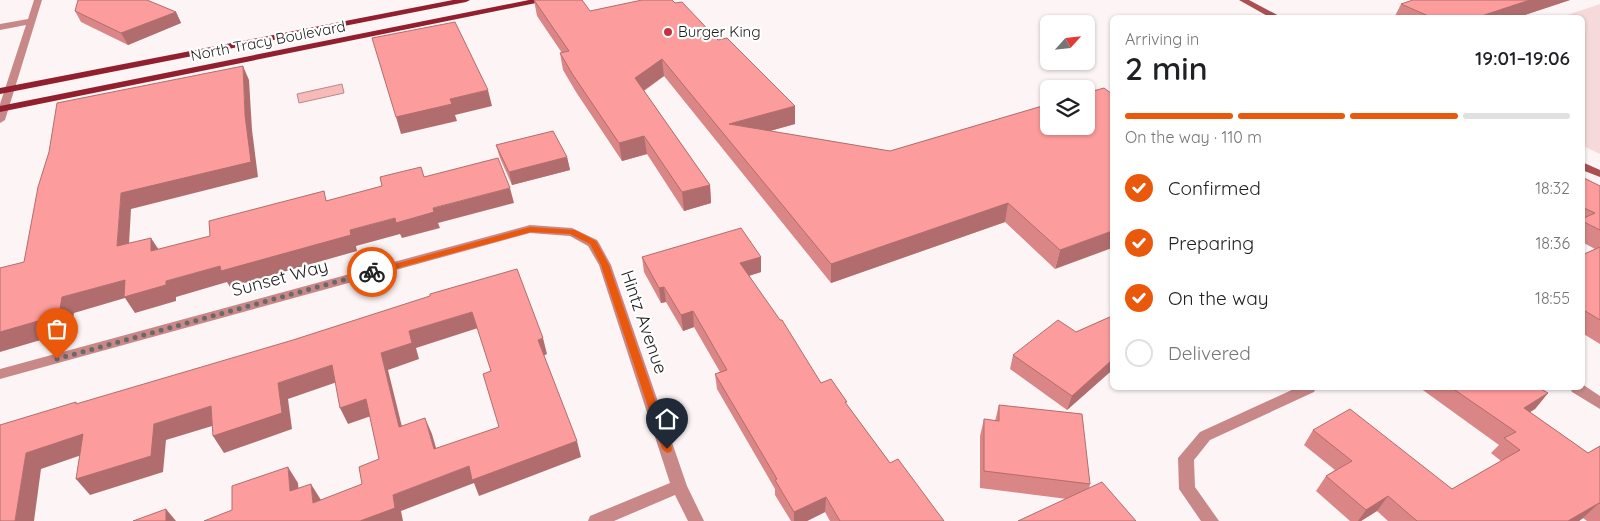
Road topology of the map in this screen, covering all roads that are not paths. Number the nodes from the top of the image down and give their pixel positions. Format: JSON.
{"nodes":[{"id":1,"x":38,"y":0,"type":"edge"},
{"id":2,"x":466,"y":0,"type":"edge"},
{"id":3,"x":541,"y":0,"type":"edge"},
{"id":4,"x":1243,"y":0,"type":"edge"},
{"id":5,"x":1273,"y":15,"type":"edge"},
{"id":6,"x":32,"y":21,"type":"junction"},
{"id":7,"x":0,"y":27,"type":"edge"},
{"id":8,"x":10,"y":89,"type":"junction"},
{"id":9,"x":0,"y":91,"type":"edge"},
{"id":10,"x":2,"y":108,"type":"edge"},
{"id":11,"x":0,"y":120,"type":"edge"},
{"id":12,"x":1585,"y":167,"type":"edge"},
{"id":13,"x":1600,"y":174,"type":"edge"},
{"id":14,"x":572,"y":232,"type":"joint"},
{"id":15,"x":0,"y":374,"type":"edge"},
{"id":16,"x":1305,"y":390,"type":"edge"},
{"id":17,"x":1581,"y":390,"type":"edge"},
{"id":18,"x":1600,"y":403,"type":"edge"},
{"id":19,"x":679,"y":486,"type":"junction"},
{"id":20,"x":596,"y":521,"type":"edge"},
{"id":21,"x":696,"y":521,"type":"edge"},
{"id":22,"x":1211,"y":521,"type":"edge"}],
"edges":[{"from":1,"to":6,"type":"street"},
{"from":2,"to":8,"type":"main road","name":"North Tracy Boulevard"},
{"from":3,"to":10,"type":"main road","name":"North Tracy Boulevard"},
{"from":4,"to":5,"type":"street"},
{"from":6,"to":7,"type":"street"},
{"from":6,"to":8,"type":"street"},
{"from":8,"to":9,"type":"main road","name":"North Tracy Boulevard"},
{"from":8,"to":10,"type":"street"},
{"from":10,"to":11,"type":"street"},
{"from":12,"to":13,"type":"street"},
{"from":14,"to":15,"type":"street","name":"Sunset Way"},
{"from":14,"to":19,"type":"street","name":"Hintz Avenue"},
{"from":16,"to":22,"type":"street"},
{"from":17,"to":18,"type":"street"},
{"from":19,"to":20,"type":"street"},
{"from":19,"to":21,"type":"street","name":"Hintz Avenue"}]}
